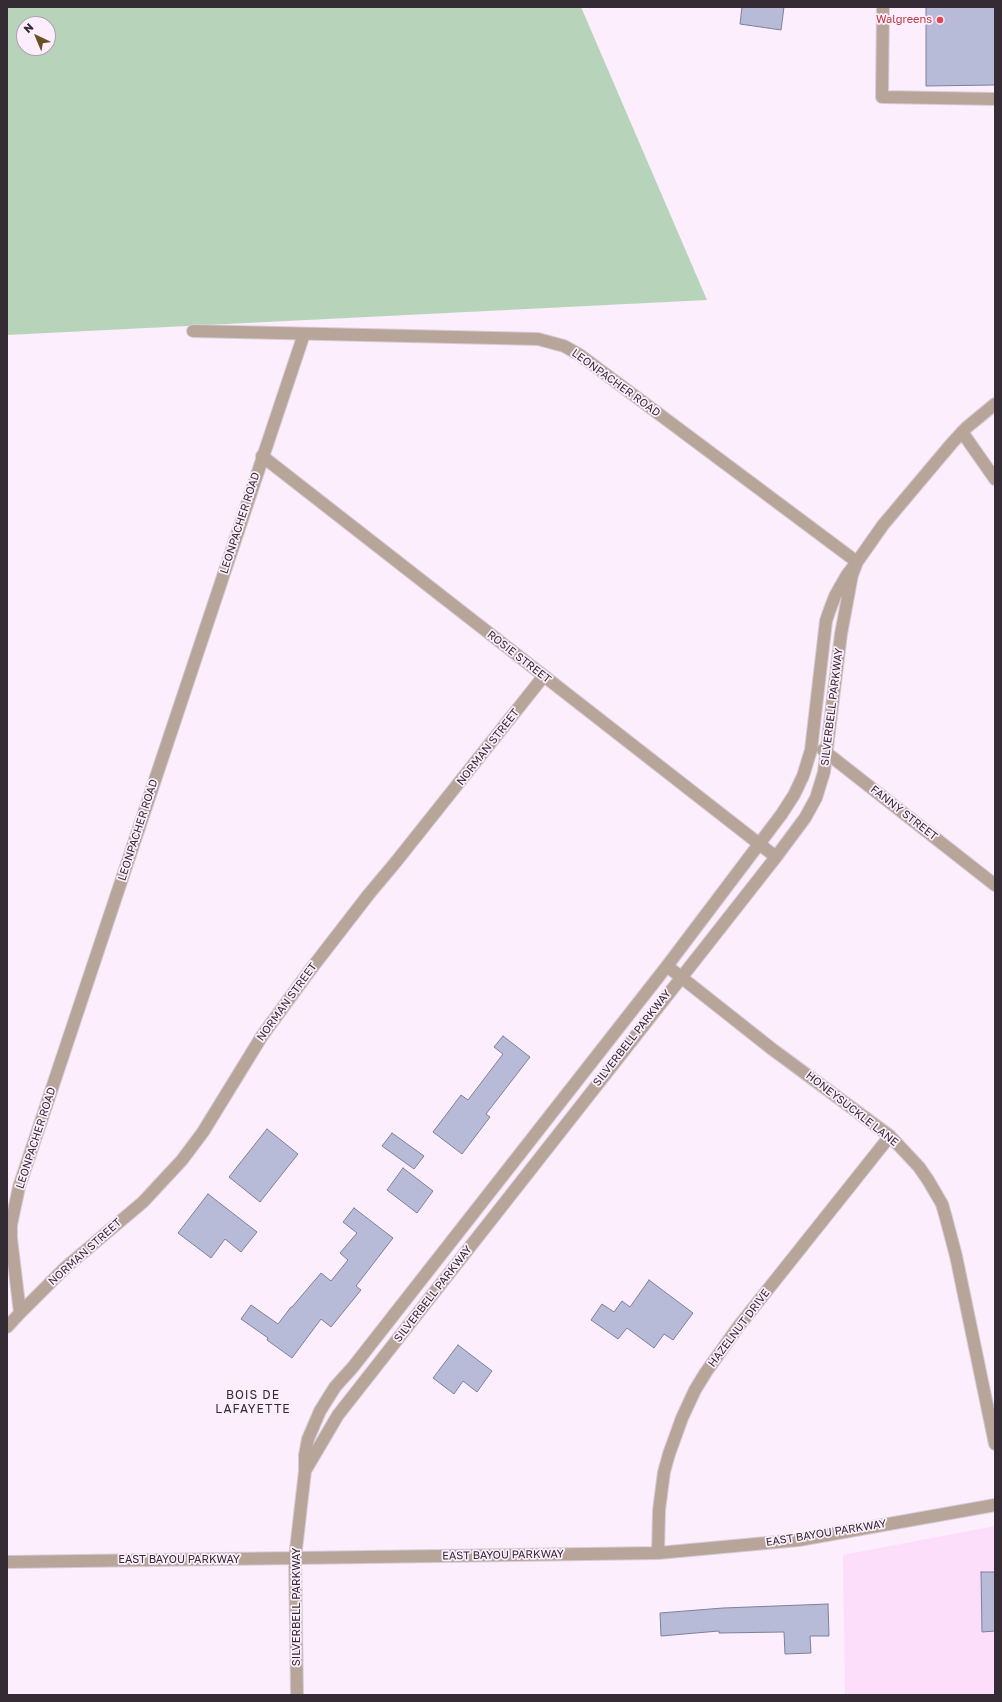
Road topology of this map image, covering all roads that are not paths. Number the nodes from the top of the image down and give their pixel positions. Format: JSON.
{"nodes":[{"id":1,"x":883,"y":7,"type":"edge"},
{"id":2,"x":995,"y":99,"type":"edge"},
{"id":3,"x":192,"y":331,"type":"dead end"},
{"id":4,"x":304,"y":334,"type":"junction"},
{"id":5,"x":995,"y":404,"type":"edge"},
{"id":6,"x":962,"y":432,"type":"junction"},
{"id":7,"x":262,"y":456,"type":"junction"},
{"id":8,"x":995,"y":480,"type":"edge"},
{"id":9,"x":857,"y":562,"type":"junction"},
{"id":10,"x":543,"y":677,"type":"junction"},
{"id":11,"x":812,"y":742,"type":"junction"},
{"id":12,"x":828,"y":754,"type":"junction"},
{"id":13,"x":760,"y":845,"type":"junction"},
{"id":14,"x":776,"y":857,"type":"junction"},
{"id":15,"x":995,"y":885,"type":"edge"},
{"id":16,"x":666,"y":966,"type":"junction"},
{"id":17,"x":681,"y":976,"type":"junction"},
{"id":18,"x":890,"y":1136,"type":"junction"},
{"id":19,"x":20,"y":1313,"type":"junction"},
{"id":20,"x":7,"y":1328,"type":"edge"},
{"id":21,"x":995,"y":1444,"type":"edge"},
{"id":22,"x":305,"y":1471,"type":"junction"},
{"id":23,"x":995,"y":1505,"type":"edge"},
{"id":24,"x":658,"y":1552,"type":"junction"},
{"id":25,"x":295,"y":1558,"type":"junction"},
{"id":26,"x":7,"y":1562,"type":"edge"},
{"id":27,"x":297,"y":1695,"type":"edge"}],
"edges":[{"from":1,"to":2,"type":"street"},
{"from":3,"to":4,"type":"street","name":"LEONPACHER ROAD"},
{"from":4,"to":7,"type":"street","name":"LEONPACHER ROAD"},
{"from":4,"to":9,"type":"street","name":"LEONPACHER ROAD"},
{"from":5,"to":6,"type":"street","name":"SILVERBELL PARKWAY"},
{"from":6,"to":8,"type":"street"},
{"from":6,"to":9,"type":"street","name":"SILVERBELL PARKWAY"},
{"from":7,"to":10,"type":"street","name":"ROSIE STREET"},
{"from":7,"to":19,"type":"street","name":"LEONPACHER ROAD"},
{"from":9,"to":11,"type":"street","name":"SILVERBELL PARKWAY"},
{"from":9,"to":12,"type":"street","name":"SILVERBELL PARKWAY"},
{"from":10,"to":13,"type":"street","name":"ROSIE STREET"},
{"from":10,"to":19,"type":"street","name":"NORMAN STREET"},
{"from":11,"to":12,"type":"street","name":"FANNY STREET"},
{"from":11,"to":13,"type":"street","name":"SILVERBELL PARKWAY"},
{"from":12,"to":14,"type":"street","name":"SILVERBELL PARKWAY"},
{"from":12,"to":15,"type":"street","name":"FANNY STREET"},
{"from":13,"to":14,"type":"street","name":"ROSIE STREET"},
{"from":13,"to":16,"type":"street","name":"SILVERBELL PARKWAY"},
{"from":14,"to":17,"type":"street","name":"SILVERBELL PARKWAY"},
{"from":16,"to":17,"type":"street","name":"HONEYSUCKLE LANE"},
{"from":16,"to":22,"type":"street","name":"SILVERBELL PARKWAY"},
{"from":17,"to":18,"type":"street","name":"HONEYSUCKLE LANE"},
{"from":17,"to":22,"type":"street","name":"SILVERBELL PARKWAY"},
{"from":18,"to":21,"type":"street","name":"HONEYSUCKLE LANE"},
{"from":18,"to":24,"type":"street","name":"HAZELNUT DRIVE"},
{"from":19,"to":20,"type":"street"},
{"from":22,"to":25,"type":"street","name":"SILVERBELL PARKWAY"},
{"from":23,"to":24,"type":"street","name":"EAST BAYOU PARKWAY"},
{"from":24,"to":25,"type":"street","name":"EAST BAYOU PARKWAY"},
{"from":25,"to":26,"type":"street","name":"EAST BAYOU PARKWAY"},
{"from":25,"to":27,"type":"street","name":"SILVERBELL PARKWAY"}]}
